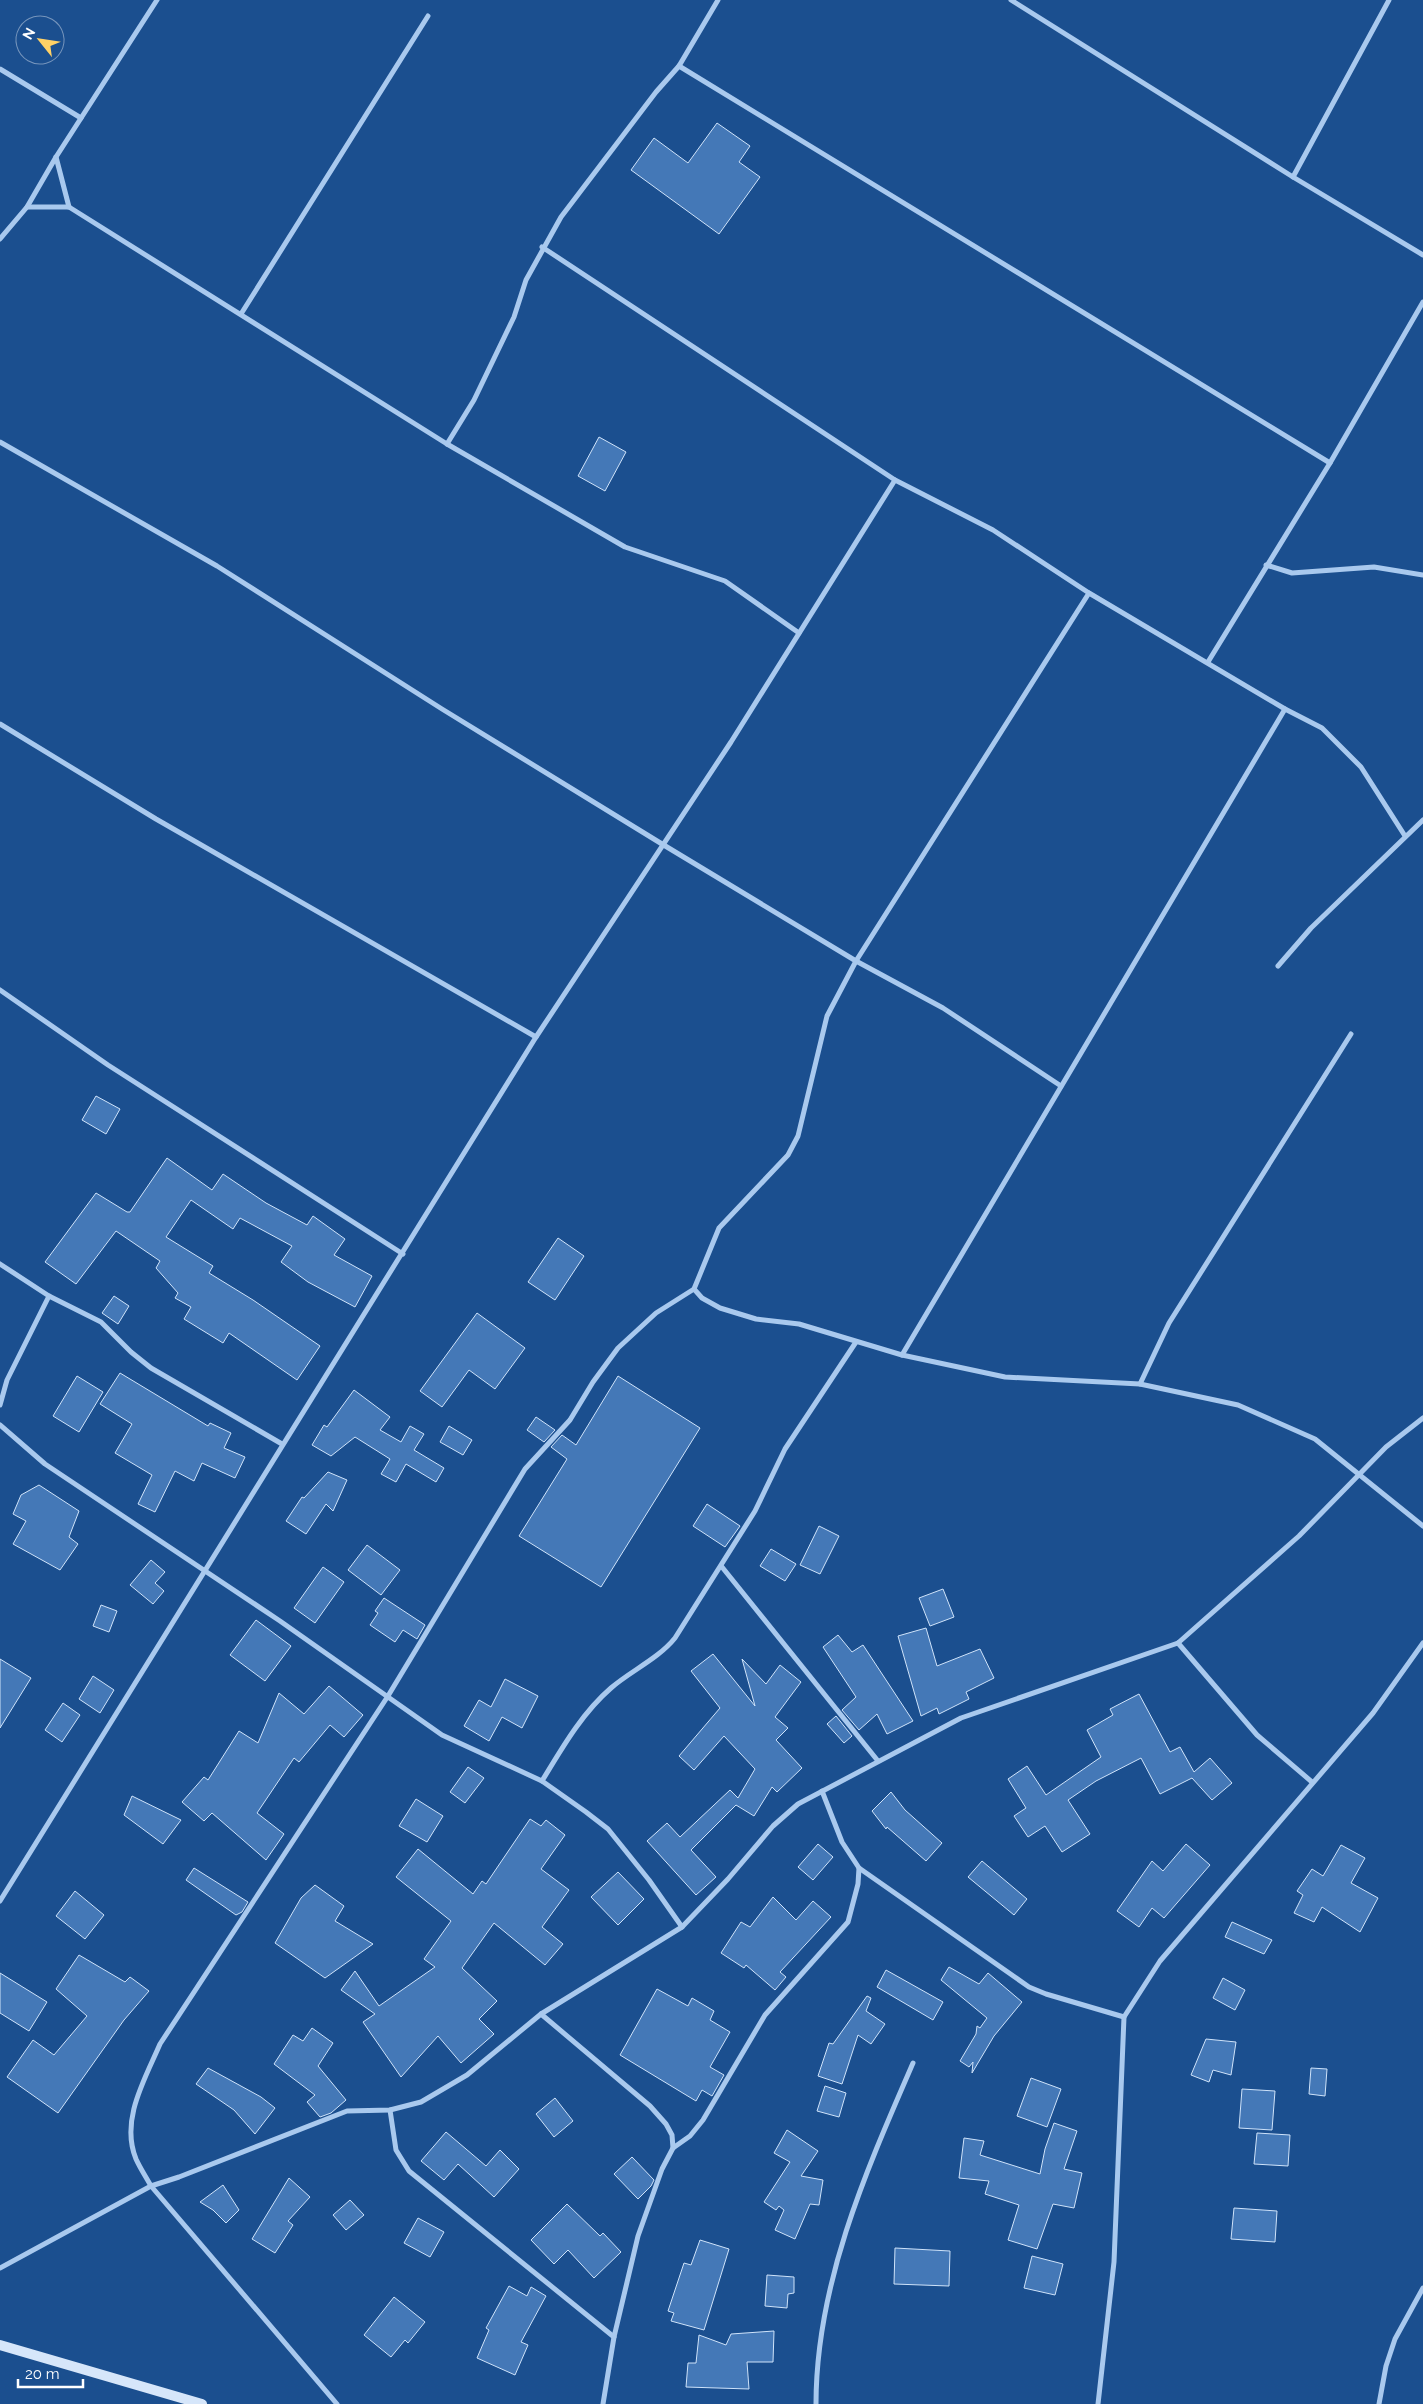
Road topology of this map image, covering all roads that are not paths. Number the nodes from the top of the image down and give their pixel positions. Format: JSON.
{"nodes":[{"id":1,"x":157,"y":0,"type":"edge"},
{"id":2,"x":718,"y":0,"type":"edge"},
{"id":3,"x":1011,"y":0,"type":"edge"},
{"id":4,"x":1389,"y":0,"type":"edge"},
{"id":5,"x":428,"y":16,"type":"dead end"},
{"id":6,"x":679,"y":66,"type":"junction"},
{"id":7,"x":0,"y":69,"type":"edge"},
{"id":8,"x":81,"y":118,"type":"junction"},
{"id":9,"x":56,"y":157,"type":"junction"},
{"id":10,"x":1292,"y":177,"type":"junction"},
{"id":11,"x":27,"y":207,"type":"junction"},
{"id":12,"x":69,"y":207,"type":"junction"},
{"id":13,"x":0,"y":240,"type":"edge"},
{"id":14,"x":542,"y":247,"type":"junction"},
{"id":15,"x":1423,"y":254,"type":"edge"},
{"id":16,"x":1423,"y":302,"type":"edge"},
{"id":17,"x":241,"y":314,"type":"junction"},
{"id":18,"x":0,"y":442,"type":"edge"},
{"id":19,"x":447,"y":444,"type":"junction"},
{"id":20,"x":1330,"y":464,"type":"junction"},
{"id":21,"x":894,"y":480,"type":"junction"},
{"id":22,"x":1266,"y":565,"type":"junction"},
{"id":23,"x":1423,"y":575,"type":"edge"},
{"id":24,"x":1089,"y":593,"type":"junction"},
{"id":25,"x":799,"y":633,"type":"junction"},
{"id":26,"x":1208,"y":662,"type":"junction"},
{"id":27,"x":1285,"y":709,"type":"junction"},
{"id":28,"x":0,"y":724,"type":"edge"},
{"id":29,"x":1423,"y":820,"type":"edge"},
{"id":30,"x":1405,"y":836,"type":"junction"},
{"id":31,"x":662,"y":844,"type":"junction"},
{"id":32,"x":856,"y":961,"type":"junction"},
{"id":33,"x":1278,"y":966,"type":"dead end"},
{"id":34,"x":0,"y":990,"type":"edge"},
{"id":35,"x":1351,"y":1034,"type":"dead end"},
{"id":36,"x":536,"y":1037,"type":"junction"},
{"id":37,"x":1060,"y":1086,"type":"junction"},
{"id":38,"x":403,"y":1254,"type":"junction"},
{"id":39,"x":0,"y":1264,"type":"edge"},
{"id":40,"x":694,"y":1289,"type":"junction"},
{"id":41,"x":48,"y":1296,"type":"junction"},
{"id":42,"x":856,"y":1342,"type":"junction"},
{"id":43,"x":902,"y":1355,"type":"junction"},
{"id":44,"x":1140,"y":1384,"type":"junction"},
{"id":45,"x":0,"y":1405,"type":"edge"},
{"id":46,"x":1423,"y":1418,"type":"edge"},
{"id":47,"x":0,"y":1425,"type":"edge"},
{"id":48,"x":282,"y":1444,"type":"junction"},
{"id":49,"x":1359,"y":1474,"type":"junction"},
{"id":50,"x":1423,"y":1526,"type":"edge"},
{"id":51,"x":722,"y":1567,"type":"junction"},
{"id":52,"x":206,"y":1572,"type":"junction"},
{"id":53,"x":1178,"y":1643,"type":"junction"},
{"id":54,"x":1423,"y":1644,"type":"edge"},
{"id":55,"x":388,"y":1696,"type":"junction"},
{"id":56,"x":878,"y":1761,"type":"junction"},
{"id":57,"x":542,"y":1780,"type":"junction"},
{"id":58,"x":1312,"y":1782,"type":"junction"},
{"id":59,"x":822,"y":1791,"type":"junction"},
{"id":60,"x":859,"y":1868,"type":"junction"},
{"id":61,"x":0,"y":1901,"type":"edge"},
{"id":62,"x":682,"y":1927,"type":"junction"},
{"id":63,"x":541,"y":2014,"type":"junction"},
{"id":64,"x":1124,"y":2017,"type":"junction"},
{"id":65,"x":913,"y":2063,"type":"dead end"},
{"id":66,"x":390,"y":2110,"type":"junction"},
{"id":67,"x":673,"y":2148,"type":"junction"},
{"id":68,"x":151,"y":2186,"type":"junction"},
{"id":69,"x":0,"y":2268,"type":"edge"},
{"id":70,"x":1423,"y":2288,"type":"edge"},
{"id":71,"x":614,"y":2337,"type":"junction"},
{"id":72,"x":0,"y":2345,"type":"edge"},
{"id":73,"x":202,"y":2404,"type":"edge"},
{"id":74,"x":337,"y":2404,"type":"edge"},
{"id":75,"x":603,"y":2404,"type":"edge"},
{"id":76,"x":816,"y":2404,"type":"edge"},
{"id":77,"x":1098,"y":2404,"type":"edge"},
{"id":78,"x":1379,"y":2404,"type":"edge"}],
"edges":[{"from":1,"to":8,"type":"street"},
{"from":2,"to":6,"type":"street"},
{"from":3,"to":10,"type":"street"},
{"from":4,"to":10,"type":"street"},
{"from":5,"to":17,"type":"street"},
{"from":6,"to":14,"type":"street"},
{"from":6,"to":20,"type":"street"},
{"from":7,"to":8,"type":"street"},
{"from":8,"to":9,"type":"street"},
{"from":9,"to":11,"type":"street"},
{"from":9,"to":12,"type":"street"},
{"from":10,"to":15,"type":"street"},
{"from":11,"to":12,"type":"street"},
{"from":11,"to":13,"type":"street"},
{"from":12,"to":17,"type":"street"},
{"from":14,"to":19,"type":"street"},
{"from":14,"to":21,"type":"street"},
{"from":16,"to":20,"type":"street"},
{"from":17,"to":19,"type":"street"},
{"from":18,"to":31,"type":"street"},
{"from":19,"to":25,"type":"street"},
{"from":20,"to":22,"type":"street"},
{"from":21,"to":24,"type":"street"},
{"from":21,"to":25,"type":"street"},
{"from":22,"to":23,"type":"street"},
{"from":22,"to":26,"type":"street"},
{"from":24,"to":26,"type":"street"},
{"from":24,"to":32,"type":"street"},
{"from":25,"to":31,"type":"street"},
{"from":26,"to":27,"type":"street"},
{"from":27,"to":30,"type":"street"},
{"from":27,"to":37,"type":"street"},
{"from":28,"to":36,"type":"street"},
{"from":29,"to":30,"type":"street"},
{"from":30,"to":33,"type":"street"},
{"from":31,"to":32,"type":"street"},
{"from":31,"to":36,"type":"street"},
{"from":32,"to":37,"type":"street"},
{"from":32,"to":40,"type":"street"},
{"from":34,"to":38,"type":"street"},
{"from":35,"to":44,"type":"street"},
{"from":36,"to":38,"type":"street"},
{"from":37,"to":43,"type":"street"},
{"from":38,"to":48,"type":"street"},
{"from":39,"to":41,"type":"street"},
{"from":40,"to":42,"type":"street"},
{"from":40,"to":55,"type":"street"},
{"from":41,"to":45,"type":"street"},
{"from":41,"to":48,"type":"street"},
{"from":42,"to":43,"type":"street"},
{"from":42,"to":51,"type":"street"},
{"from":43,"to":44,"type":"street"},
{"from":44,"to":49,"type":"street"},
{"from":46,"to":49,"type":"street"},
{"from":47,"to":52,"type":"street"},
{"from":48,"to":52,"type":"street"},
{"from":49,"to":50,"type":"street"},
{"from":49,"to":53,"type":"street"},
{"from":51,"to":56,"type":"street"},
{"from":51,"to":57,"type":"street"},
{"from":52,"to":55,"type":"street"},
{"from":52,"to":61,"type":"street"},
{"from":53,"to":56,"type":"street"},
{"from":53,"to":58,"type":"street"},
{"from":54,"to":58,"type":"street"},
{"from":55,"to":57,"type":"street"},
{"from":55,"to":68,"type":"street"},
{"from":56,"to":59,"type":"street"},
{"from":57,"to":62,"type":"street"},
{"from":58,"to":64,"type":"street"},
{"from":59,"to":60,"type":"street"},
{"from":59,"to":62,"type":"street"},
{"from":60,"to":64,"type":"street"},
{"from":60,"to":67,"type":"street"},
{"from":62,"to":63,"type":"street"},
{"from":63,"to":66,"type":"street"},
{"from":63,"to":67,"type":"street"},
{"from":64,"to":77,"type":"street"},
{"from":65,"to":76,"type":"street"},
{"from":66,"to":68,"type":"street"},
{"from":66,"to":71,"type":"street"},
{"from":67,"to":71,"type":"street"},
{"from":68,"to":69,"type":"street"},
{"from":68,"to":74,"type":"street"},
{"from":70,"to":78,"type":"street"},
{"from":71,"to":75,"type":"street"},
{"from":72,"to":73,"type":"street"}]}
